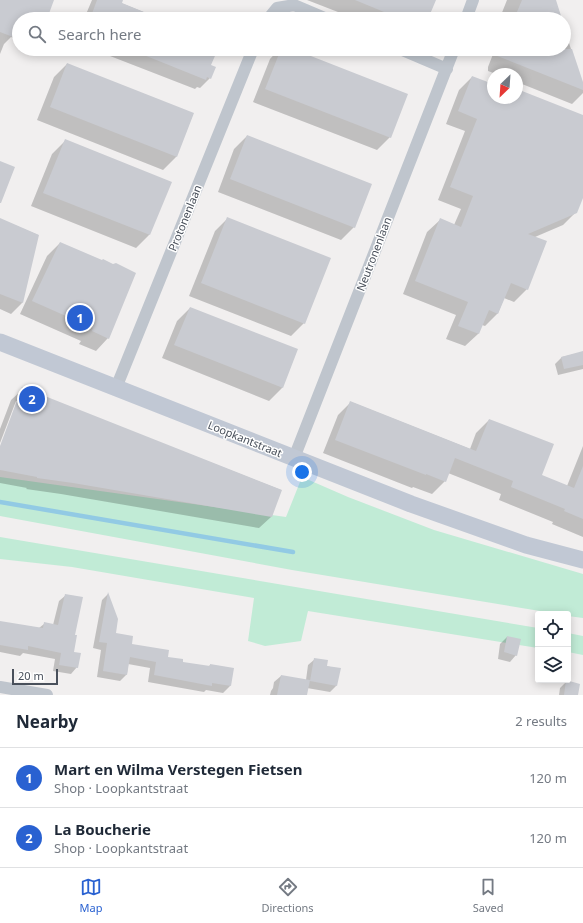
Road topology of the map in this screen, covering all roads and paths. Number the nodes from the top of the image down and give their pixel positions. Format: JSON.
{"nodes":[{"id":1,"x":474,"y":0,"type":"edge"},
{"id":2,"x":274,"y":12,"type":"edge"},
{"id":3,"x":310,"y":12,"type":"edge"},
{"id":4,"x":469,"y":12,"type":"edge"},
{"id":5,"x":250,"y":56,"type":"edge"},
{"id":6,"x":416,"y":56,"type":"edge"},
{"id":7,"x":452,"y":56,"type":"edge"},
{"id":8,"x":447,"y":69,"type":"junction"},
{"id":9,"x":0,"y":342,"type":"edge"},
{"id":10,"x":116,"y":388,"type":"junction"},
{"id":11,"x":294,"y":458,"type":"junction"},
{"id":12,"x":583,"y":560,"type":"edge"},
{"id":13,"x":0,"y":687,"type":"edge"},
{"id":14,"x":47,"y":695,"type":"edge"}],
"edges":[{"from":1,"to":4,"type":"street"},
{"from":2,"to":3,"type":"street"},
{"from":5,"to":10,"type":"street","name":"Protonenlaan"},
{"from":6,"to":8,"type":"street"},
{"from":7,"to":8,"type":"street","name":"Neutronenlaan"},
{"from":8,"to":11,"type":"street","name":"Neutronenlaan"},
{"from":9,"to":10,"type":"street","name":"Loopkantstraat"},
{"from":10,"to":11,"type":"street","name":"Loopkantstraat"},
{"from":11,"to":12,"type":"street","name":"Loopkantstraat"},
{"from":13,"to":14,"type":"street"}]}
